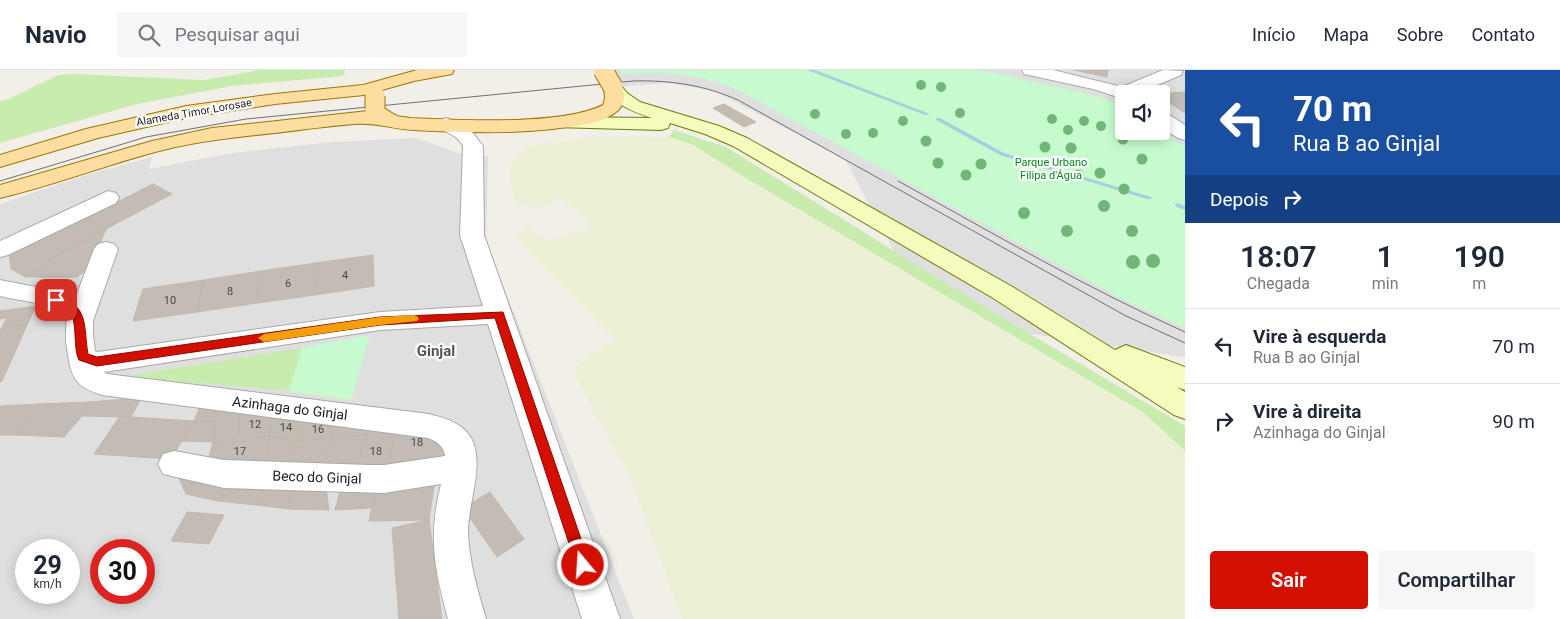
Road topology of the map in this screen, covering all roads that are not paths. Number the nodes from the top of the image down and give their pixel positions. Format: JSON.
{"nodes":[{"id":1,"x":603,"y":70,"type":"edge"},
{"id":2,"x":1030,"y":70,"type":"edge"},
{"id":3,"x":440,"y":71,"type":"edge"},
{"id":4,"x":1178,"y":72,"type":"edge"},
{"id":5,"x":392,"y":82,"type":"junction"},
{"id":6,"x":1145,"y":85,"type":"edge"},
{"id":7,"x":613,"y":87,"type":"junction"},
{"id":8,"x":1115,"y":90,"type":"edge"},
{"id":9,"x":380,"y":108,"type":"junction"},
{"id":10,"x":562,"y":123,"type":"junction"},
{"id":11,"x":446,"y":124,"type":"junction"},
{"id":12,"x":500,"y":124,"type":"junction"},
{"id":13,"x":1170,"y":124,"type":"edge"},
{"id":14,"x":701,"y":127,"type":"junction"},
{"id":15,"x":1185,"y":134,"type":"edge"},
{"id":16,"x":473,"y":146,"type":"junction"},
{"id":17,"x":0,"y":161,"type":"edge"},
{"id":18,"x":0,"y":192,"type":"edge"},
{"id":19,"x":108,"y":198,"type":"dead end"},
{"id":20,"x":106,"y":249,"type":"dead end"},
{"id":21,"x":0,"y":250,"type":"edge"},
{"id":22,"x":0,"y":288,"type":"edge"},
{"id":23,"x":1002,"y":292,"type":"junction"},
{"id":24,"x":499,"y":314,"type":"junction"},
{"id":25,"x":80,"y":321,"type":"junction"},
{"id":26,"x":83,"y":357,"type":"junction"},
{"id":27,"x":1185,"y":379,"type":"edge"},
{"id":28,"x":1185,"y":407,"type":"edge"},
{"id":29,"x":174,"y":464,"type":"dead end"},
{"id":30,"x":460,"y":467,"type":"junction"},
{"id":31,"x":467,"y":619,"type":"edge"},
{"id":32,"x":601,"y":619,"type":"edge"}],
"edges":[{"from":1,"to":7,"type":"main road","bridge":true},
{"from":2,"to":8,"type":"street"},
{"from":3,"to":5,"type":"main road","name":"Alameda Timor Lorosae"},
{"from":4,"to":6,"type":"street"},
{"from":5,"to":9,"type":"main road"},
{"from":5,"to":17,"type":"main road","name":"Alameda Timor Lorosae"},
{"from":7,"to":10,"type":"main road","name":"Alameda Timor Lorosae"},
{"from":7,"to":14,"type":"main road"},
{"from":9,"to":11,"type":"main road","name":"Alameda Timor Lorosae"},
{"from":9,"to":18,"type":"main road","name":"Alameda Timor Lorosae"},
{"from":10,"to":12,"type":"main road","name":"Alameda Timor Lorosae"},
{"from":10,"to":14,"type":"main road"},
{"from":11,"to":12,"type":"main road","name":"Alameda Timor Lorosae"},
{"from":11,"to":16,"type":"street"},
{"from":12,"to":16,"type":"street"},
{"from":13,"to":15,"type":"street"},
{"from":14,"to":23,"type":"main road"},
{"from":16,"to":24,"type":"street"},
{"from":19,"to":21,"type":"street"},
{"from":20,"to":25,"type":"street"},
{"from":22,"to":25,"type":"street"},
{"from":23,"to":27,"type":"main road"},
{"from":23,"to":28,"type":"main road"},
{"from":24,"to":26,"type":"street"},
{"from":24,"to":32,"type":"street"},
{"from":25,"to":26,"type":"street","name":"Azinhaga do Ginjal"},
{"from":26,"to":30,"type":"street","name":"Azinhaga do Ginjal"},
{"from":29,"to":30,"type":"street","name":"Beco do Ginjal"},
{"from":30,"to":31,"type":"street","name":"Azinhaga do Ginjal"}]}
